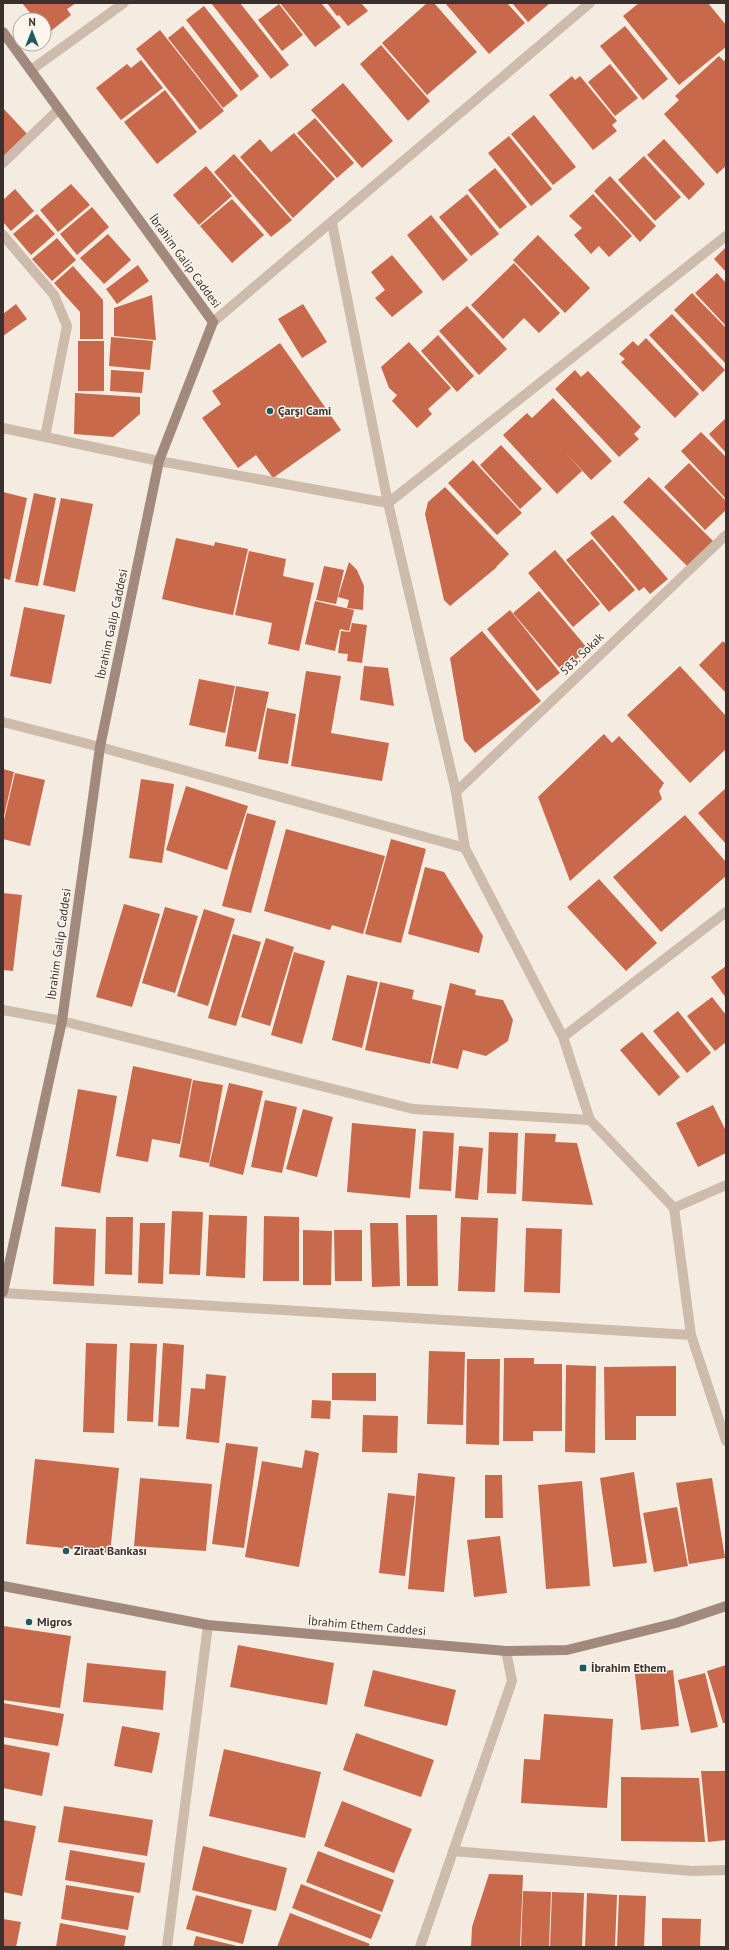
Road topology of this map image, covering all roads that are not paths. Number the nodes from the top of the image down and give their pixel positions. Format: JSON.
{"nodes":[{"id":1,"x":124,"y":3,"type":"edge"},
{"id":2,"x":590,"y":3,"type":"edge"},
{"id":3,"x":3,"y":32,"type":"edge"},
{"id":4,"x":31,"y":70,"type":"junction"},
{"id":5,"x":59,"y":109,"type":"junction"},
{"id":6,"x":3,"y":164,"type":"edge"},
{"id":7,"x":332,"y":223,"type":"junction"},
{"id":8,"x":3,"y":235,"type":"edge"},
{"id":9,"x":726,"y":236,"type":"edge"},
{"id":10,"x":213,"y":322,"type":"junction"},
{"id":11,"x":3,"y":428,"type":"edge"},
{"id":12,"x":46,"y":437,"type":"junction"},
{"id":13,"x":159,"y":461,"type":"junction"},
{"id":14,"x":388,"y":503,"type":"junction"},
{"id":15,"x":726,"y":535,"type":"edge"},
{"id":16,"x":3,"y":722,"type":"edge"},
{"id":17,"x":100,"y":747,"type":"junction"},
{"id":18,"x":456,"y":792,"type":"junction"},
{"id":19,"x":465,"y":848,"type":"junction"},
{"id":20,"x":726,"y":912,"type":"edge"},
{"id":21,"x":3,"y":1010,"type":"edge"},
{"id":22,"x":62,"y":1021,"type":"junction"},
{"id":23,"x":563,"y":1037,"type":"junction"},
{"id":24,"x":590,"y":1120,"type":"junction"},
{"id":25,"x":726,"y":1185,"type":"edge"},
{"id":26,"x":674,"y":1208,"type":"junction"},
{"id":27,"x":3,"y":1292,"type":"edge"},
{"id":28,"x":691,"y":1335,"type":"junction"},
{"id":29,"x":726,"y":1441,"type":"edge"},
{"id":30,"x":3,"y":1586,"type":"edge"},
{"id":31,"x":726,"y":1606,"type":"edge"},
{"id":32,"x":208,"y":1625,"type":"junction"},
{"id":33,"x":506,"y":1651,"type":"junction"},
{"id":34,"x":453,"y":1851,"type":"junction"},
{"id":35,"x":726,"y":1870,"type":"edge"},
{"id":36,"x":167,"y":1947,"type":"edge"},
{"id":37,"x":420,"y":1947,"type":"edge"}],
"edges":[{"from":1,"to":4,"type":"street"},
{"from":2,"to":7,"type":"street"},
{"from":3,"to":4,"type":"street","name":"İbrahim Galip Caddesi"},
{"from":4,"to":5,"type":"street","name":"İbrahim Galip Caddesi"},
{"from":5,"to":6,"type":"street"},
{"from":5,"to":10,"type":"street","name":"İbrahim Galip Caddesi"},
{"from":7,"to":10,"type":"street"},
{"from":7,"to":14,"type":"street"},
{"from":8,"to":12,"type":"street"},
{"from":9,"to":14,"type":"street"},
{"from":10,"to":13,"type":"street","name":"İbrahim Galip Caddesi"},
{"from":11,"to":12,"type":"street"},
{"from":12,"to":13,"type":"street"},
{"from":13,"to":14,"type":"street"},
{"from":13,"to":17,"type":"street","name":"İbrahim Galip Caddesi"},
{"from":14,"to":18,"type":"street"},
{"from":15,"to":18,"type":"street","name":"583. Sokak"},
{"from":16,"to":17,"type":"street"},
{"from":17,"to":19,"type":"street"},
{"from":17,"to":22,"type":"street","name":"İbrahim Galip Caddesi"},
{"from":18,"to":19,"type":"street"},
{"from":19,"to":23,"type":"street"},
{"from":20,"to":23,"type":"street"},
{"from":21,"to":22,"type":"street"},
{"from":22,"to":24,"type":"street"},
{"from":22,"to":27,"type":"street","name":"İbrahim Galip Caddesi"},
{"from":23,"to":24,"type":"street"},
{"from":24,"to":26,"type":"street"},
{"from":25,"to":26,"type":"street"},
{"from":26,"to":28,"type":"street"},
{"from":27,"to":28,"type":"street"},
{"from":28,"to":29,"type":"street"},
{"from":30,"to":32,"type":"street","name":"İbrahim Ethem Caddesi"},
{"from":31,"to":33,"type":"street","name":"İbrahim Ethem Caddesi"},
{"from":32,"to":33,"type":"street","name":"İbrahim Ethem Caddesi"},
{"from":32,"to":36,"type":"street"},
{"from":33,"to":34,"type":"street"},
{"from":34,"to":35,"type":"street"},
{"from":34,"to":37,"type":"street"}]}
